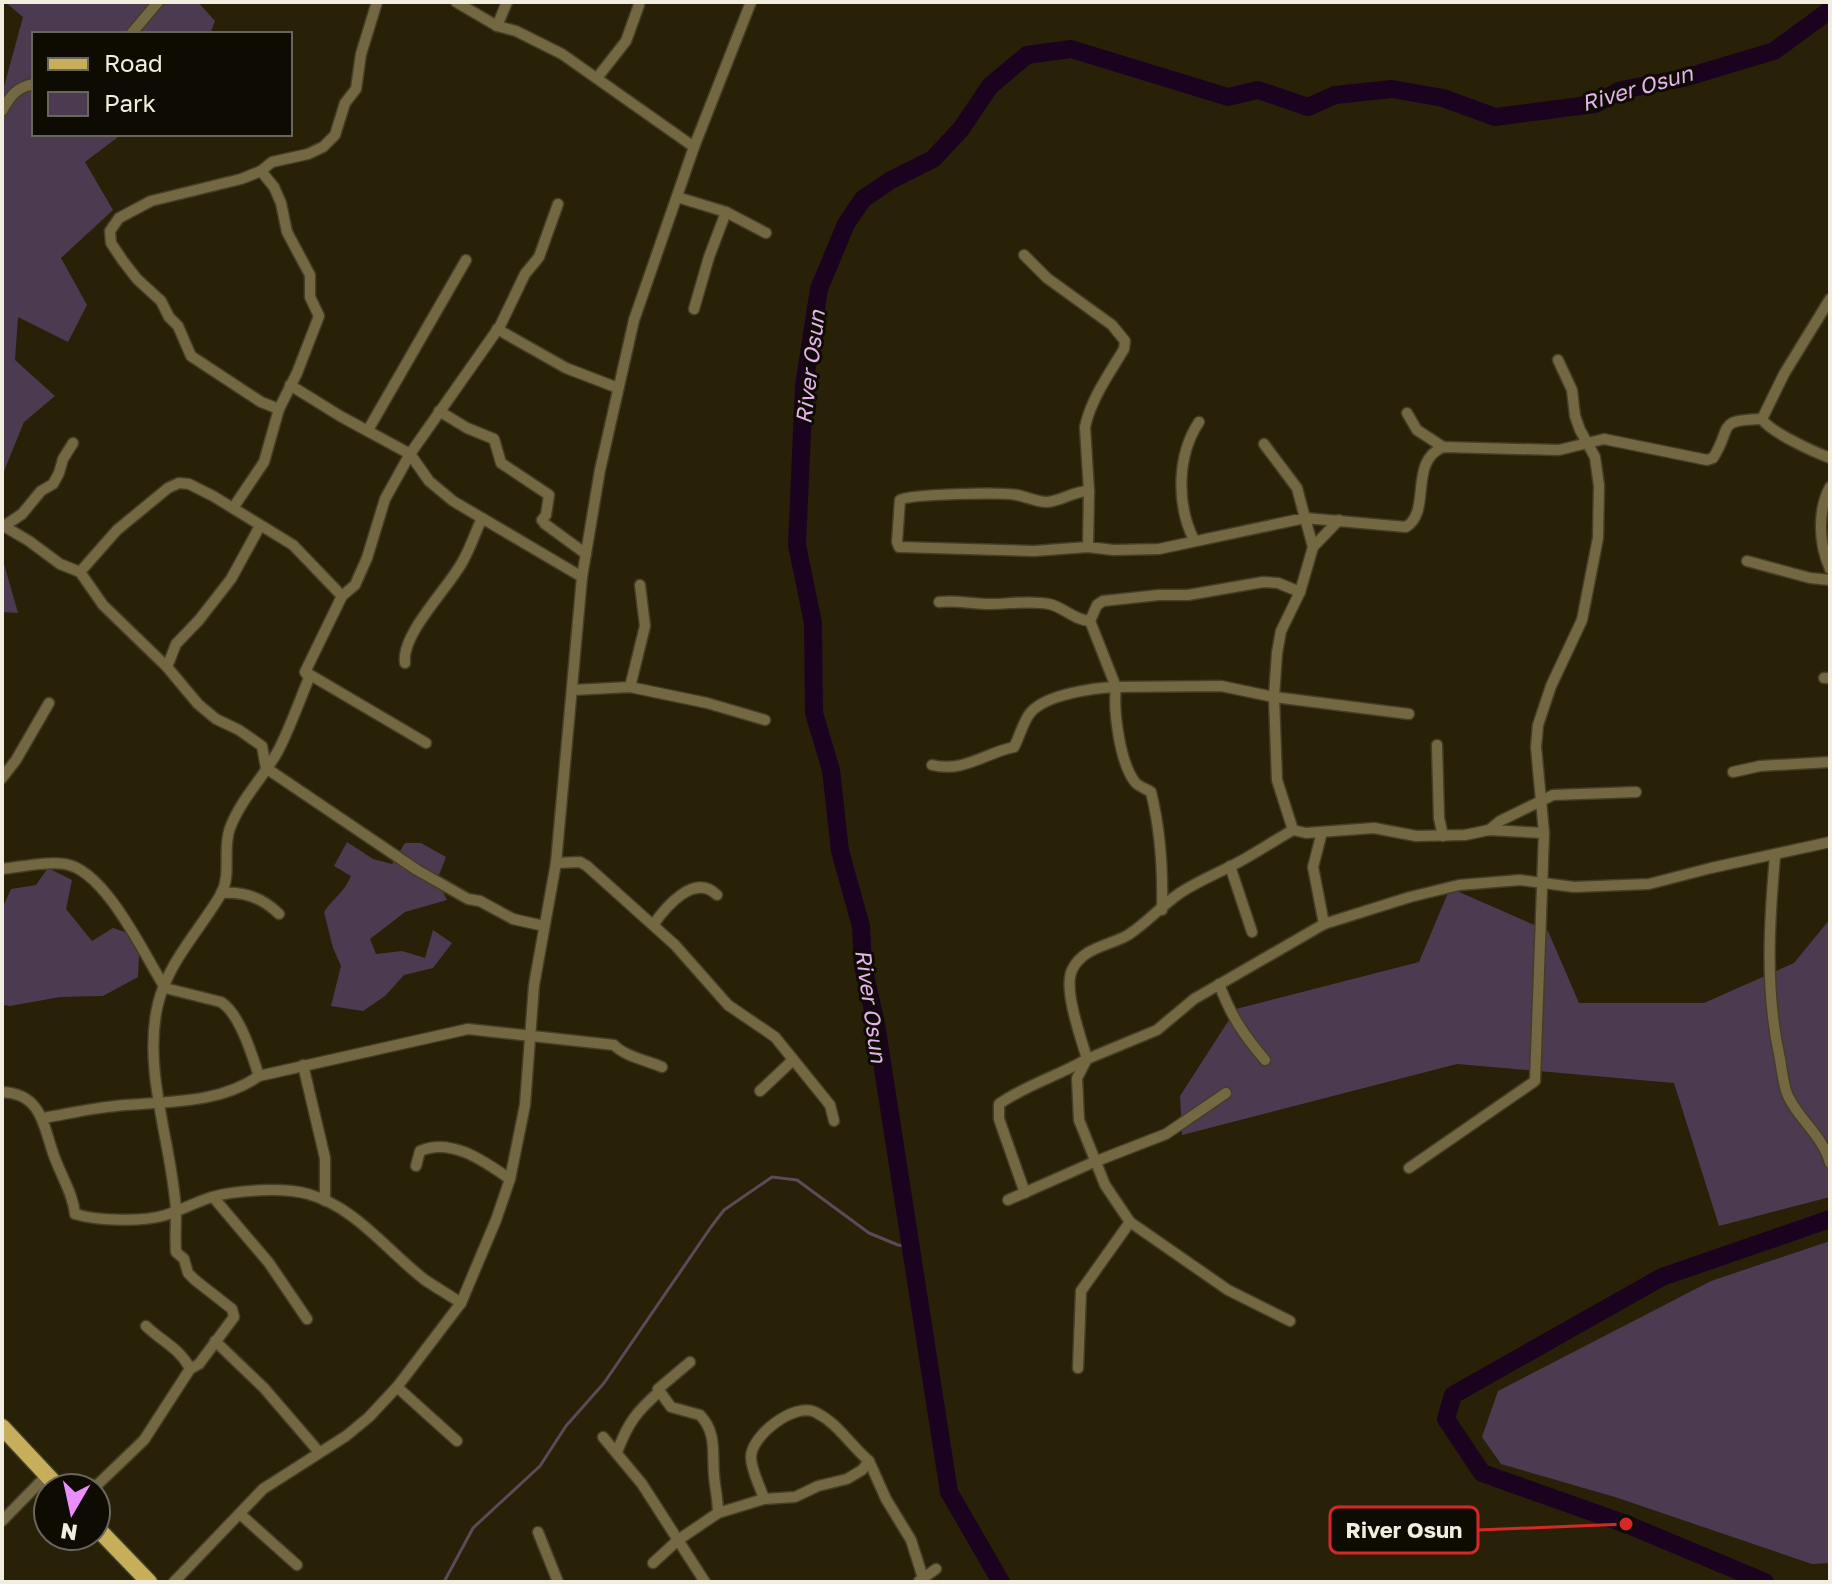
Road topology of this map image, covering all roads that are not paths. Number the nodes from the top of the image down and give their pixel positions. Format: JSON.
{"nodes":[{"id":1,"x":158,"y":2,"type":"edge"},
{"id":2,"x":377,"y":2,"type":"edge"},
{"id":3,"x":456,"y":2,"type":"edge"},
{"id":4,"x":507,"y":2,"type":"edge"},
{"id":5,"x":751,"y":2,"type":"edge"},
{"id":6,"x":639,"y":5,"type":"dead end"},
{"id":7,"x":497,"y":26,"type":"junction"},
{"id":8,"x":133,"y":32,"type":"edge"},
{"id":9,"x":597,"y":78,"type":"junction"},
{"id":10,"x":32,"y":84,"type":"edge"},
{"id":11,"x":2,"y":111,"type":"edge"},
{"id":12,"x":694,"y":147,"type":"junction"},
{"id":13,"x":261,"y":171,"type":"junction"},
{"id":14,"x":677,"y":197,"type":"junction"},
{"id":15,"x":558,"y":204,"type":"dead end"},
{"id":16,"x":726,"y":212,"type":"junction"},
{"id":17,"x":766,"y":233,"type":"dead end"},
{"id":18,"x":1024,"y":255,"type":"dead end"},
{"id":19,"x":466,"y":260,"type":"dead end"},
{"id":20,"x":1830,"y":299,"type":"edge"},
{"id":21,"x":694,"y":309,"type":"dead end"},
{"id":22,"x":497,"y":329,"type":"junction"},
{"id":23,"x":1558,"y":360,"type":"dead end"},
{"id":24,"x":290,"y":385,"type":"junction"},
{"id":25,"x":618,"y":388,"type":"junction"},
{"id":26,"x":279,"y":409,"type":"junction"},
{"id":27,"x":439,"y":411,"type":"junction"},
{"id":28,"x":1407,"y":413,"type":"dead end"},
{"id":29,"x":1762,"y":419,"type":"junction"},
{"id":30,"x":1199,"y":422,"type":"dead end"},
{"id":31,"x":368,"y":430,"type":"junction"},
{"id":32,"x":73,"y":443,"type":"dead end"},
{"id":33,"x":1588,"y":443,"type":"junction"},
{"id":34,"x":1264,"y":444,"type":"dead end"},
{"id":35,"x":1443,"y":447,"type":"junction"},
{"id":36,"x":410,"y":454,"type":"junction"},
{"id":37,"x":1830,"y":458,"type":"edge"},
{"id":38,"x":1830,"y":487,"type":"edge"},
{"id":39,"x":1089,"y":491,"type":"junction"},
{"id":40,"x":233,"y":508,"type":"junction"},
{"id":41,"x":482,"y":518,"type":"junction"},
{"id":42,"x":1305,"y":518,"type":"junction"},
{"id":43,"x":1339,"y":520,"type":"junction"},
{"id":44,"x":3,"y":525,"type":"edge"},
{"id":45,"x":260,"y":526,"type":"junction"},
{"id":46,"x":1194,"y":540,"type":"junction"},
{"id":47,"x":1088,"y":547,"type":"junction"},
{"id":48,"x":1313,"y":547,"type":"junction"},
{"id":49,"x":586,"y":554,"type":"junction"},
{"id":50,"x":1747,"y":561,"type":"dead end"},
{"id":51,"x":1830,"y":569,"type":"edge"},
{"id":52,"x":80,"y":572,"type":"junction"},
{"id":53,"x":582,"y":577,"type":"junction"},
{"id":54,"x":1830,"y":580,"type":"edge"},
{"id":55,"x":640,"y":585,"type":"dead end"},
{"id":56,"x":1300,"y":592,"type":"junction"},
{"id":57,"x":342,"y":596,"type":"junction"},
{"id":58,"x":939,"y":602,"type":"dead end"},
{"id":59,"x":1090,"y":621,"type":"junction"},
{"id":60,"x":405,"y":663,"type":"dead end"},
{"id":61,"x":167,"y":667,"type":"junction"},
{"id":62,"x":305,"y":672,"type":"junction"},
{"id":63,"x":630,"y":687,"type":"junction"},
{"id":64,"x":1116,"y":687,"type":"junction"},
{"id":65,"x":573,"y":690,"type":"junction"},
{"id":66,"x":1274,"y":697,"type":"junction"},
{"id":67,"x":49,"y":703,"type":"dead end"},
{"id":68,"x":1409,"y":714,"type":"dead end"},
{"id":69,"x":765,"y":720,"type":"dead end"},
{"id":70,"x":426,"y":743,"type":"dead end"},
{"id":71,"x":1437,"y":745,"type":"dead end"},
{"id":72,"x":1830,"y":762,"type":"edge"},
{"id":73,"x":932,"y":765,"type":"dead end"},
{"id":74,"x":266,"y":768,"type":"junction"},
{"id":75,"x":1733,"y":772,"type":"dead end"},
{"id":76,"x":2,"y":778,"type":"edge"},
{"id":77,"x":1636,"y":792,"type":"dead end"},
{"id":78,"x":1541,"y":802,"type":"junction"},
{"id":79,"x":1293,"y":830,"type":"junction"},
{"id":80,"x":1489,"y":830,"type":"junction"},
{"id":81,"x":1322,"y":832,"type":"junction"},
{"id":82,"x":1544,"y":833,"type":"junction"},
{"id":83,"x":1443,"y":836,"type":"junction"},
{"id":84,"x":1830,"y":842,"type":"edge"},
{"id":85,"x":1775,"y":856,"type":"junction"},
{"id":86,"x":556,"y":863,"type":"junction"},
{"id":87,"x":1230,"y":866,"type":"junction"},
{"id":88,"x":2,"y":869,"type":"edge"},
{"id":89,"x":1541,"y":882,"type":"junction"},
{"id":90,"x":221,"y":893,"type":"junction"},
{"id":91,"x":717,"y":895,"type":"dead end"},
{"id":92,"x":1162,"y":910,"type":"junction"},
{"id":93,"x":279,"y":914,"type":"dead end"},
{"id":94,"x":1324,"y":924,"type":"junction"},
{"id":95,"x":653,"y":925,"type":"junction"},
{"id":96,"x":544,"y":926,"type":"junction"},
{"id":97,"x":1252,"y":932,"type":"dead end"},
{"id":98,"x":1219,"y":984,"type":"junction"},
{"id":99,"x":165,"y":988,"type":"junction"},
{"id":100,"x":530,"y":1038,"type":"junction"},
{"id":101,"x":1087,"y":1059,"type":"junction"},
{"id":102,"x":793,"y":1060,"type":"junction"},
{"id":103,"x":1265,"y":1060,"type":"dead end"},
{"id":104,"x":303,"y":1065,"type":"junction"},
{"id":105,"x":662,"y":1067,"type":"dead end"},
{"id":106,"x":259,"y":1076,"type":"junction"},
{"id":107,"x":760,"y":1091,"type":"dead end"},
{"id":108,"x":2,"y":1092,"type":"edge"},
{"id":109,"x":1226,"y":1093,"type":"dead end"},
{"id":110,"x":160,"y":1102,"type":"junction"},
{"id":111,"x":43,"y":1118,"type":"junction"},
{"id":112,"x":834,"y":1121,"type":"dead end"},
{"id":113,"x":1094,"y":1162,"type":"junction"},
{"id":114,"x":1830,"y":1163,"type":"edge"},
{"id":115,"x":416,"y":1166,"type":"dead end"},
{"id":116,"x":1409,"y":1168,"type":"dead end"},
{"id":117,"x":510,"y":1179,"type":"junction"},
{"id":118,"x":1025,"y":1193,"type":"junction"},
{"id":119,"x":213,"y":1197,"type":"junction"},
{"id":120,"x":1008,"y":1200,"type":"dead end"},
{"id":121,"x":325,"y":1201,"type":"junction"},
{"id":122,"x":170,"y":1213,"type":"junction"},
{"id":123,"x":1130,"y":1222,"type":"junction"},
{"id":124,"x":461,"y":1303,"type":"junction"},
{"id":125,"x":307,"y":1319,"type":"dead end"},
{"id":126,"x":1290,"y":1321,"type":"dead end"},
{"id":127,"x":146,"y":1326,"type":"dead end"},
{"id":128,"x":215,"y":1341,"type":"junction"},
{"id":129,"x":690,"y":1362,"type":"dead end"},
{"id":130,"x":1078,"y":1368,"type":"dead end"},
{"id":131,"x":190,"y":1369,"type":"junction"},
{"id":132,"x":397,"y":1387,"type":"junction"},
{"id":133,"x":660,"y":1391,"type":"junction"},
{"id":134,"x":2,"y":1427,"type":"edge"},
{"id":135,"x":603,"y":1437,"type":"dead end"},
{"id":136,"x":457,"y":1441,"type":"dead end"},
{"id":137,"x":319,"y":1452,"type":"junction"},
{"id":138,"x":617,"y":1452,"type":"junction"},
{"id":139,"x":869,"y":1461,"type":"junction"},
{"id":140,"x":44,"y":1472,"type":"edge"},
{"id":141,"x":111,"y":1472,"type":"edge"},
{"id":142,"x":32,"y":1490,"type":"edge"},
{"id":143,"x":764,"y":1499,"type":"junction"},
{"id":144,"x":718,"y":1513,"type":"junction"},
{"id":145,"x":240,"y":1514,"type":"junction"},
{"id":146,"x":2,"y":1521,"type":"edge"},
{"id":147,"x":538,"y":1532,"type":"dead end"},
{"id":148,"x":678,"y":1540,"type":"junction"},
{"id":149,"x":112,"y":1544,"type":"edge"},
{"id":150,"x":653,"y":1563,"type":"dead end"},
{"id":151,"x":297,"y":1565,"type":"dead end"},
{"id":152,"x":936,"y":1569,"type":"dead end"},
{"id":153,"x":920,"y":1580,"type":"edge"},
{"id":154,"x":149,"y":1582,"type":"edge"},
{"id":155,"x":174,"y":1582,"type":"edge"},
{"id":156,"x":558,"y":1582,"type":"edge"},
{"id":157,"x":705,"y":1582,"type":"edge"}],
"edges":[{"from":1,"to":8,"type":"street"},
{"from":2,"to":13,"type":"street"},
{"from":3,"to":7,"type":"street"},
{"from":4,"to":7,"type":"street"},
{"from":5,"to":12,"type":"street"},
{"from":6,"to":9,"type":"street"},
{"from":7,"to":9,"type":"street"},
{"from":9,"to":12,"type":"street"},
{"from":10,"to":11,"type":"street"},
{"from":12,"to":14,"type":"street"},
{"from":13,"to":24,"type":"street"},
{"from":13,"to":26,"type":"street"},
{"from":14,"to":16,"type":"street"},
{"from":14,"to":25,"type":"street"},
{"from":15,"to":22,"type":"street"},
{"from":16,"to":17,"type":"street"},
{"from":16,"to":21,"type":"street"},
{"from":18,"to":39,"type":"street"},
{"from":19,"to":31,"type":"street"},
{"from":20,"to":29,"type":"street"},
{"from":22,"to":25,"type":"street"},
{"from":22,"to":27,"type":"street"},
{"from":23,"to":33,"type":"street"},
{"from":24,"to":26,"type":"street"},
{"from":24,"to":31,"type":"street"},
{"from":25,"to":49,"type":"street"},
{"from":26,"to":40,"type":"street"},
{"from":27,"to":36,"type":"street"},
{"from":27,"to":49,"type":"street"},
{"from":28,"to":35,"type":"street"},
{"from":29,"to":33,"type":"street"},
{"from":29,"to":37,"type":"street"},
{"from":30,"to":46,"type":"street"},
{"from":31,"to":36,"type":"street"},
{"from":32,"to":44,"type":"street"},
{"from":33,"to":35,"type":"street"},
{"from":33,"to":78,"type":"street"},
{"from":34,"to":42,"type":"street"},
{"from":35,"to":43,"type":"street"},
{"from":36,"to":41,"type":"street"},
{"from":36,"to":57,"type":"street"},
{"from":38,"to":51,"type":"street"},
{"from":39,"to":47,"type":"street"},
{"from":39,"to":47,"type":"street"},
{"from":40,"to":45,"type":"street"},
{"from":40,"to":52,"type":"street"},
{"from":41,"to":53,"type":"street"},
{"from":41,"to":60,"type":"street"},
{"from":42,"to":43,"type":"street"},
{"from":42,"to":46,"type":"street"},
{"from":42,"to":48,"type":"street"},
{"from":43,"to":48,"type":"street"},
{"from":44,"to":52,"type":"street"},
{"from":45,"to":57,"type":"street"},
{"from":45,"to":61,"type":"street"},
{"from":46,"to":47,"type":"street"},
{"from":48,"to":56,"type":"street"},
{"from":49,"to":53,"type":"street"},
{"from":50,"to":54,"type":"street"},
{"from":52,"to":61,"type":"street"},
{"from":53,"to":65,"type":"street"},
{"from":55,"to":63,"type":"street"},
{"from":56,"to":59,"type":"street"},
{"from":56,"to":66,"type":"street"},
{"from":57,"to":62,"type":"street"},
{"from":58,"to":59,"type":"street"},
{"from":59,"to":64,"type":"street"},
{"from":61,"to":74,"type":"street"},
{"from":62,"to":70,"type":"street"},
{"from":62,"to":74,"type":"street"},
{"from":63,"to":65,"type":"street"},
{"from":63,"to":69,"type":"street"},
{"from":64,"to":66,"type":"street"},
{"from":64,"to":73,"type":"street"},
{"from":64,"to":92,"type":"street"},
{"from":65,"to":86,"type":"street"},
{"from":66,"to":68,"type":"street"},
{"from":66,"to":79,"type":"street"},
{"from":67,"to":76,"type":"street"},
{"from":71,"to":83,"type":"street"},
{"from":72,"to":75,"type":"street"},
{"from":74,"to":90,"type":"street"},
{"from":74,"to":96,"type":"street"},
{"from":77,"to":78,"type":"street"},
{"from":78,"to":80,"type":"street"},
{"from":78,"to":82,"type":"street"},
{"from":79,"to":81,"type":"street"},
{"from":79,"to":87,"type":"street"},
{"from":80,"to":82,"type":"street"},
{"from":80,"to":83,"type":"street"},
{"from":81,"to":83,"type":"street"},
{"from":81,"to":94,"type":"street"},
{"from":82,"to":89,"type":"street"},
{"from":84,"to":85,"type":"street"},
{"from":85,"to":89,"type":"street"},
{"from":85,"to":114,"type":"street"},
{"from":86,"to":95,"type":"street"},
{"from":86,"to":96,"type":"street"},
{"from":87,"to":92,"type":"street"},
{"from":87,"to":97,"type":"street"},
{"from":88,"to":99,"type":"street"},
{"from":89,"to":94,"type":"street"},
{"from":89,"to":116,"type":"street"},
{"from":90,"to":93,"type":"street"},
{"from":90,"to":99,"type":"street"},
{"from":91,"to":95,"type":"street"},
{"from":92,"to":101,"type":"street"},
{"from":94,"to":98,"type":"street"},
{"from":95,"to":102,"type":"street"},
{"from":96,"to":100,"type":"street"},
{"from":98,"to":101,"type":"street"},
{"from":98,"to":103,"type":"street"},
{"from":99,"to":106,"type":"street"},
{"from":99,"to":110,"type":"street"},
{"from":100,"to":104,"type":"street"},
{"from":100,"to":105,"type":"street"},
{"from":100,"to":117,"type":"street"},
{"from":101,"to":113,"type":"street"},
{"from":101,"to":118,"type":"street"},
{"from":102,"to":107,"type":"street"},
{"from":102,"to":112,"type":"street"},
{"from":104,"to":106,"type":"street"},
{"from":104,"to":121,"type":"street"},
{"from":106,"to":110,"type":"street"},
{"from":108,"to":111,"type":"street"},
{"from":109,"to":113,"type":"street"},
{"from":110,"to":111,"type":"street"},
{"from":110,"to":122,"type":"street"},
{"from":111,"to":122,"type":"street"},
{"from":113,"to":118,"type":"street"},
{"from":113,"to":123,"type":"street"},
{"from":115,"to":117,"type":"street"},
{"from":117,"to":124,"type":"street"},
{"from":118,"to":120,"type":"street"},
{"from":119,"to":121,"type":"street"},
{"from":119,"to":122,"type":"street"},
{"from":119,"to":125,"type":"street"},
{"from":121,"to":124,"type":"street"},
{"from":122,"to":128,"type":"street"},
{"from":123,"to":126,"type":"street"},
{"from":123,"to":130,"type":"street"},
{"from":124,"to":132,"type":"street"},
{"from":127,"to":131,"type":"street"},
{"from":128,"to":131,"type":"street"},
{"from":128,"to":137,"type":"street"},
{"from":129,"to":133,"type":"street"},
{"from":131,"to":141,"type":"street"},
{"from":132,"to":136,"type":"street"},
{"from":132,"to":137,"type":"street"},
{"from":133,"to":138,"type":"street"},
{"from":133,"to":144,"type":"street"},
{"from":134,"to":140,"type":"main road"},
{"from":135,"to":138,"type":"street"},
{"from":137,"to":145,"type":"street"},
{"from":138,"to":148,"type":"street"},
{"from":139,"to":143,"type":"street"},
{"from":139,"to":143,"type":"street"},
{"from":139,"to":153,"type":"street"},
{"from":142,"to":146,"type":"street"},
{"from":143,"to":144,"type":"street"},
{"from":144,"to":148,"type":"street"},
{"from":145,"to":151,"type":"street"},
{"from":145,"to":155,"type":"street"},
{"from":147,"to":156,"type":"street"},
{"from":148,"to":150,"type":"street"},
{"from":148,"to":157,"type":"street"},
{"from":149,"to":154,"type":"main road"},
{"from":152,"to":153,"type":"street"}]}
